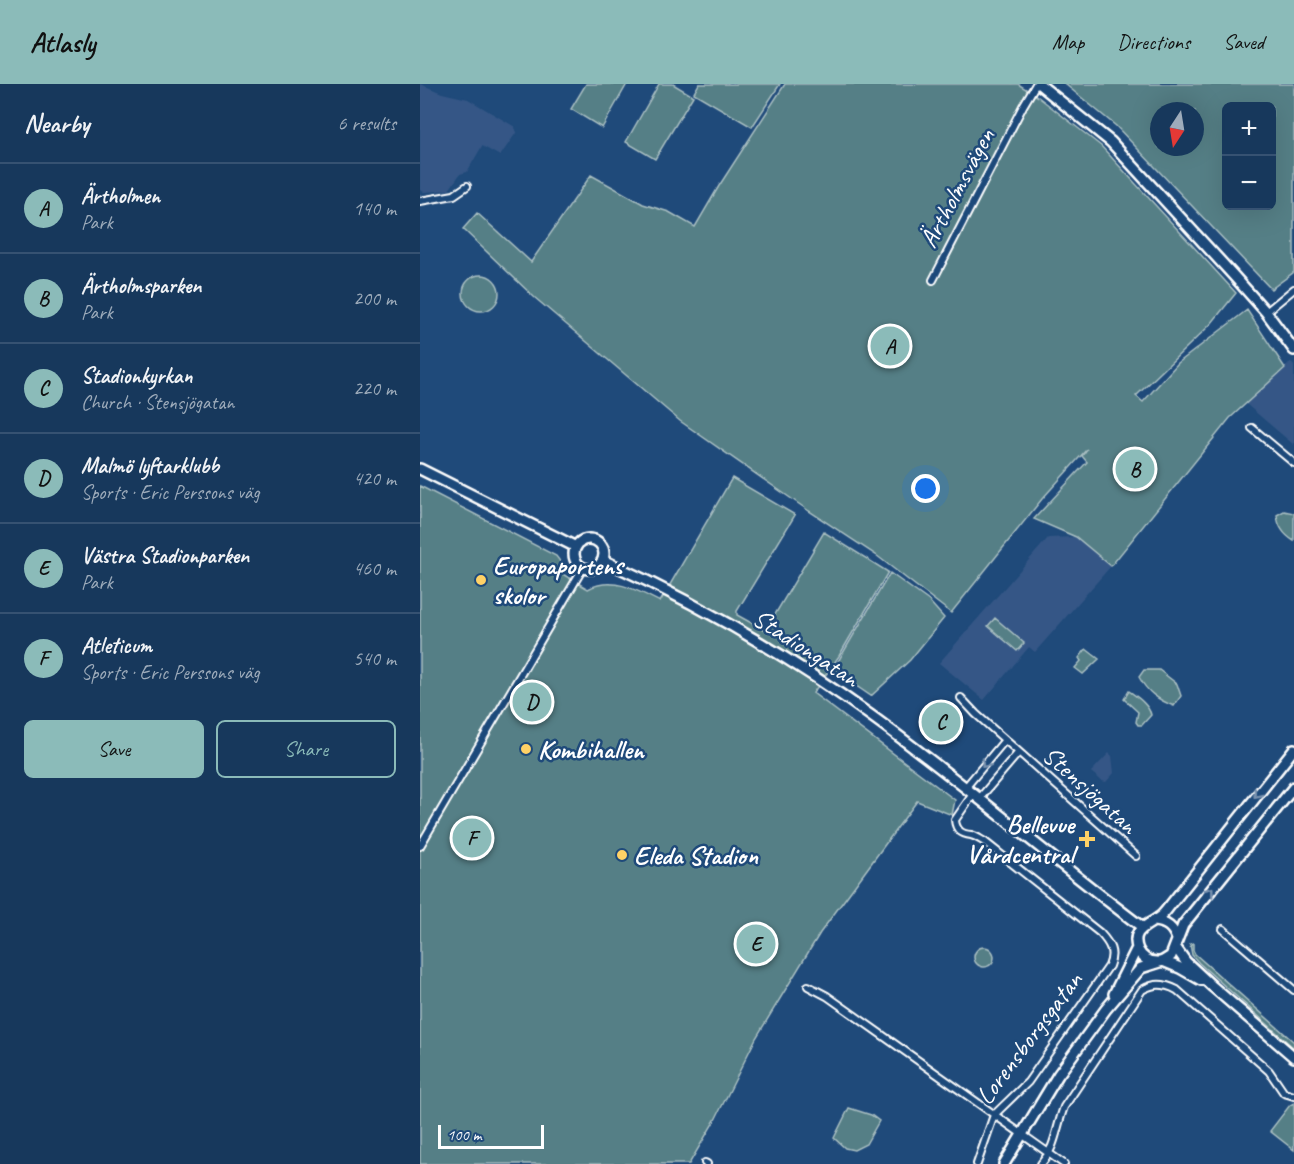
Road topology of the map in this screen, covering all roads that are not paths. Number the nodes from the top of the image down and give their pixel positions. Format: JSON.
{"nodes":[{"id":1,"x":1037,"y":84,"type":"edge"},
{"id":2,"x":467,"y":186,"type":"dead end"},
{"id":3,"x":420,"y":201,"type":"edge"},
{"id":4,"x":933,"y":280,"type":"dead end"},
{"id":5,"x":1294,"y":289,"type":"edge"},
{"id":6,"x":1266,"y":312,"type":"junction"},
{"id":7,"x":1294,"y":350,"type":"edge"},
{"id":8,"x":1252,"y":428,"type":"dead end"},
{"id":9,"x":1294,"y":463,"type":"edge"},
{"id":10,"x":420,"y":469,"type":"edge"},
{"id":11,"x":576,"y":547,"type":"junction"},
{"id":12,"x":603,"y":560,"type":"junction"},
{"id":13,"x":583,"y":568,"type":"junction"},
{"id":14,"x":961,"y":698,"type":"dead end"},
{"id":15,"x":1005,"y":740,"type":"junction"},
{"id":16,"x":1294,"y":749,"type":"edge"},
{"id":17,"x":1019,"y":752,"type":"junction"},
{"id":18,"x":1294,"y":786,"type":"edge"},
{"id":19,"x":972,"y":794,"type":"junction"},
{"id":20,"x":420,"y":846,"type":"edge"},
{"id":21,"x":1136,"y":856,"type":"dead end"},
{"id":22,"x":1154,"y":921,"type":"junction"},
{"id":23,"x":1142,"y":927,"type":"junction"},
{"id":24,"x":1222,"y":929,"type":"dead end"},
{"id":25,"x":1176,"y":943,"type":"junction"},
{"id":26,"x":1137,"y":948,"type":"junction"},
{"id":27,"x":1160,"y":962,"type":"junction"},
{"id":28,"x":808,"y":986,"type":"dead end"},
{"id":29,"x":1213,"y":987,"type":"junction"},
{"id":30,"x":1294,"y":990,"type":"edge"},
{"id":31,"x":1106,"y":1009,"type":"junction"},
{"id":32,"x":1294,"y":1057,"type":"edge"},
{"id":33,"x":1294,"y":1096,"type":"edge"},
{"id":34,"x":994,"y":1115,"type":"junction"},
{"id":35,"x":1021,"y":1134,"type":"junction"},
{"id":36,"x":1049,"y":1154,"type":"junction"},
{"id":37,"x":977,"y":1164,"type":"edge"},
{"id":38,"x":1004,"y":1164,"type":"edge"},
{"id":39,"x":1041,"y":1164,"type":"edge"},
{"id":40,"x":1064,"y":1164,"type":"edge"}],
"edges":[{"from":1,"to":4,"type":"street","name":"Ärtholmsvägen"},
{"from":1,"to":6,"type":"main road","name":"Ärtholmsvägen"},
{"from":2,"to":3,"type":"street"},
{"from":5,"to":6,"type":"street"},
{"from":6,"to":7,"type":"main road","name":"Ärtholmsvägen"},
{"from":8,"to":9,"type":"street"},
{"from":10,"to":11,"type":"main road"},
{"from":11,"to":12,"type":"main road","name":"Stadiongatan"},
{"from":11,"to":13,"type":"main road"},
{"from":12,"to":13,"type":"main road"},
{"from":12,"to":19,"type":"main road","name":"Stadiongatan"},
{"from":13,"to":20,"type":"street"},
{"from":14,"to":15,"type":"street","name":"Stensjögatan"},
{"from":15,"to":17,"type":"street","name":"Stensjögatan"},
{"from":15,"to":19,"type":"street","one_way":true},
{"from":16,"to":22,"type":"main road","one_way":true},
{"from":17,"to":19,"type":"street","name":"Stensjögatan"},
{"from":17,"to":21,"type":"street","name":"Stensjögatan"},
{"from":25,"to":18,"type":"main road","name":"Lorensborgsgatan","one_way":true},
{"from":19,"to":23,"type":"main road","name":"Stadiongatan"},
{"from":19,"to":34,"type":"street","name":"Lorensborgsgatan"},
{"from":22,"to":23,"type":"main road"},
{"from":22,"to":25,"type":"main road"},
{"from":23,"to":26,"type":"main road","name":"Lorensborgsgatan"},
{"from":24,"to":30,"type":"street"},
{"from":25,"to":27,"type":"main road","name":"Lorensborgsgatan"},
{"from":25,"to":29,"type":"main road"},
{"from":26,"to":27,"type":"main road"},
{"from":26,"to":31,"type":"main road","name":"Lorensborgsgatan"},
{"from":27,"to":29,"type":"main road"},
{"from":27,"to":31,"type":"main road","name":"Lorensborgsgatan"},
{"from":28,"to":34,"type":"street"},
{"from":29,"to":32,"type":"main road"},
{"from":31,"to":35,"type":"main road","name":"Lorensborgsgatan"},
{"from":33,"to":36,"type":"street"},
{"from":34,"to":35,"type":"street"},
{"from":34,"to":37,"type":"street","name":"Lorensborgsgatan"},
{"from":35,"to":36,"type":"street"},
{"from":35,"to":38,"type":"main road","name":"Lorensborgsgatan"},
{"from":36,"to":39,"type":"street"},
{"from":36,"to":40,"type":"street"}]}
